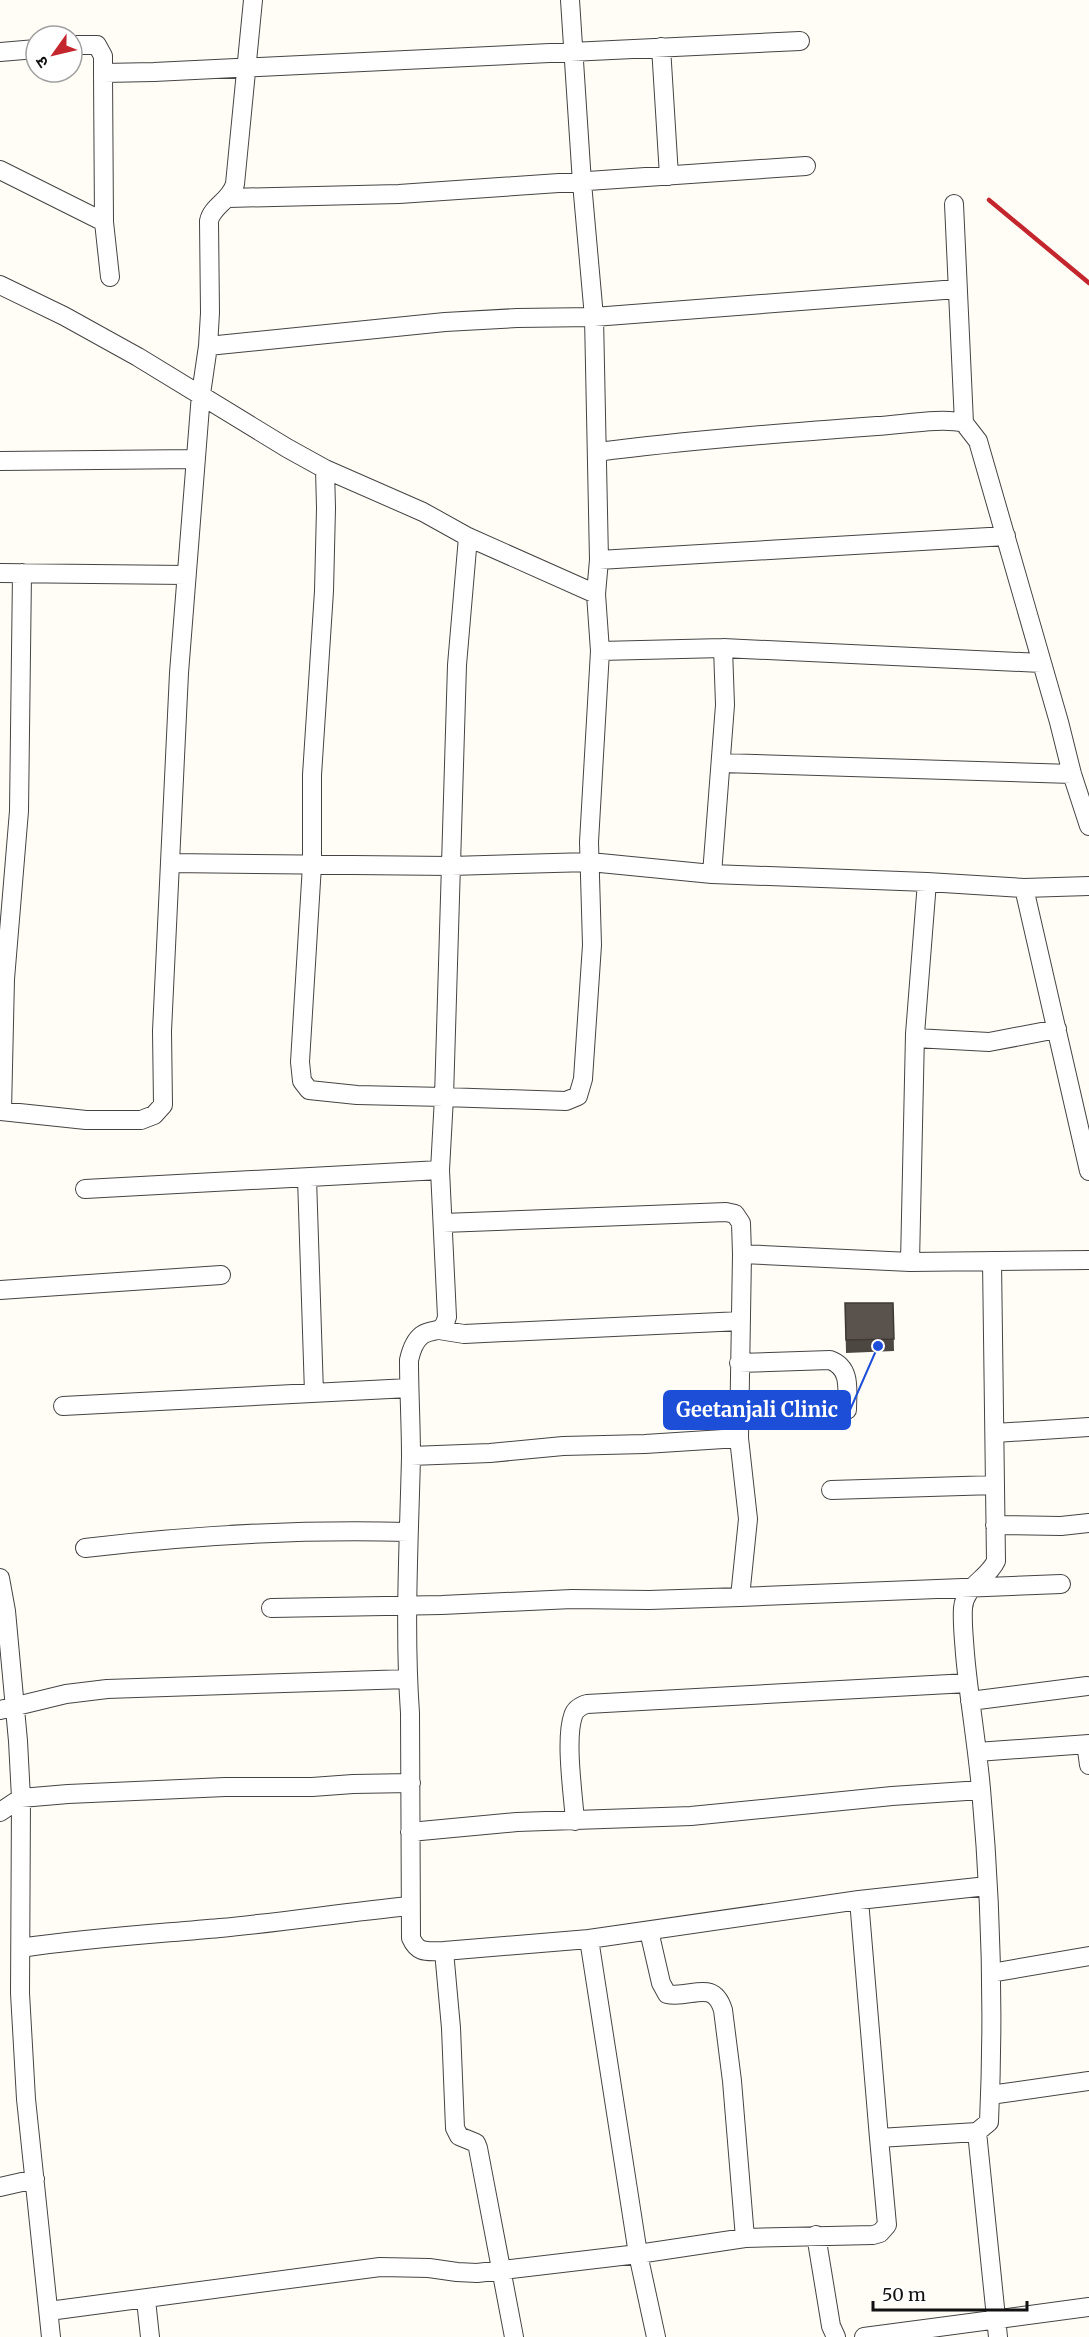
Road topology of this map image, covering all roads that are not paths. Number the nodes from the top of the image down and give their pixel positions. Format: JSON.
{"nodes":[{"id":1,"x":253,"y":0,"type":"edge"},
{"id":2,"x":570,"y":0,"type":"edge"},
{"id":3,"x":800,"y":41,"type":"dead end"},
{"id":4,"x":84,"y":45,"type":"edge"},
{"id":5,"x":661,"y":47,"type":"junction"},
{"id":6,"x":24,"y":50,"type":"edge"},
{"id":7,"x":573,"y":51,"type":"junction"},
{"id":8,"x":0,"y":52,"type":"edge"},
{"id":9,"x":248,"y":67,"type":"junction"},
{"id":10,"x":103,"y":73,"type":"junction"},
{"id":11,"x":806,"y":166,"type":"dead end"},
{"id":12,"x":0,"y":170,"type":"edge"},
{"id":13,"x":669,"y":176,"type":"junction"},
{"id":14,"x":582,"y":183,"type":"junction"},
{"id":15,"x":228,"y":198,"type":"junction"},
{"id":16,"x":954,"y":204,"type":"dead end"},
{"id":17,"x":104,"y":222,"type":"junction"},
{"id":18,"x":110,"y":278,"type":"dead end"},
{"id":19,"x":0,"y":285,"type":"edge"},
{"id":20,"x":957,"y":290,"type":"junction"},
{"id":21,"x":594,"y":316,"type":"junction"},
{"id":22,"x":208,"y":346,"type":"junction"},
{"id":23,"x":201,"y":394,"type":"junction"},
{"id":24,"x":964,"y":423,"type":"junction"},
{"id":25,"x":597,"y":452,"type":"junction"},
{"id":26,"x":195,"y":459,"type":"junction"},
{"id":27,"x":0,"y":461,"type":"edge"},
{"id":28,"x":325,"y":469,"type":"junction"},
{"id":29,"x":1006,"y":536,"type":"junction"},
{"id":30,"x":468,"y":537,"type":"junction"},
{"id":31,"x":599,"y":560,"type":"junction"},
{"id":32,"x":0,"y":573,"type":"edge"},
{"id":33,"x":22,"y":573,"type":"junction"},
{"id":34,"x":186,"y":575,"type":"junction"},
{"id":35,"x":596,"y":594,"type":"junction"},
{"id":36,"x":723,"y":648,"type":"junction"},
{"id":37,"x":600,"y":651,"type":"junction"},
{"id":38,"x":1041,"y":663,"type":"junction"},
{"id":39,"x":722,"y":763,"type":"junction"},
{"id":40,"x":1072,"y":774,"type":"junction"},
{"id":41,"x":1089,"y":826,"type":"edge"},
{"id":42,"x":590,"y":862,"type":"junction"},
{"id":43,"x":170,"y":863,"type":"junction"},
{"id":44,"x":312,"y":865,"type":"junction"},
{"id":45,"x":451,"y":866,"type":"junction"},
{"id":46,"x":712,"y":874,"type":"junction"},
{"id":47,"x":927,"y":882,"type":"junction"},
{"id":48,"x":1089,"y":886,"type":"edge"},
{"id":49,"x":1024,"y":888,"type":"junction"},
{"id":50,"x":5,"y":927,"type":"edge"},
{"id":51,"x":1057,"y":1029,"type":"junction"},
{"id":52,"x":915,"y":1038,"type":"junction"},
{"id":53,"x":444,"y":1097,"type":"junction"},
{"id":54,"x":1,"y":1111,"type":"edge"},
{"id":55,"x":440,"y":1170,"type":"junction"},
{"id":56,"x":1089,"y":1171,"type":"edge"},
{"id":57,"x":307,"y":1178,"type":"junction"},
{"id":58,"x":85,"y":1189,"type":"dead end"},
{"id":59,"x":442,"y":1223,"type":"junction"},
{"id":60,"x":741,"y":1254,"type":"junction"},
{"id":61,"x":1089,"y":1260,"type":"edge"},
{"id":62,"x":992,"y":1261,"type":"junction"},
{"id":63,"x":910,"y":1262,"type":"junction"},
{"id":64,"x":221,"y":1275,"type":"dead end"},
{"id":65,"x":0,"y":1290,"type":"edge"},
{"id":66,"x":741,"y":1322,"type":"junction"},
{"id":67,"x":439,"y":1330,"type":"junction"},
{"id":68,"x":739,"y":1363,"type":"junction"},
{"id":69,"x":409,"y":1388,"type":"junction"},
{"id":70,"x":314,"y":1393,"type":"junction"},
{"id":71,"x":63,"y":1406,"type":"dead end"},
{"id":72,"x":847,"y":1410,"type":"dead end"},
{"id":73,"x":1089,"y":1427,"type":"edge"},
{"id":74,"x":994,"y":1433,"type":"junction"},
{"id":75,"x":739,"y":1438,"type":"junction"},
{"id":76,"x":411,"y":1456,"type":"junction"},
{"id":77,"x":995,"y":1485,"type":"junction"},
{"id":78,"x":831,"y":1490,"type":"dead end"},
{"id":79,"x":1089,"y":1523,"type":"edge"},
{"id":80,"x":995,"y":1525,"type":"junction"},
{"id":81,"x":408,"y":1532,"type":"junction"},
{"id":82,"x":85,"y":1548,"type":"dead end"},
{"id":83,"x":0,"y":1578,"type":"edge"},
{"id":84,"x":1061,"y":1584,"type":"dead end"},
{"id":85,"x":971,"y":1587,"type":"junction"},
{"id":86,"x":740,"y":1597,"type":"junction"},
{"id":87,"x":408,"y":1606,"type":"junction"},
{"id":88,"x":271,"y":1608,"type":"dead end"},
{"id":89,"x":408,"y":1679,"type":"junction"},
{"id":90,"x":1087,"y":1686,"type":"dead end"},
{"id":91,"x":969,"y":1692,"type":"junction"},
{"id":92,"x":7,"y":1708,"type":"edge"},
{"id":93,"x":1089,"y":1745,"type":"edge"},
{"id":94,"x":977,"y":1752,"type":"junction"},
{"id":95,"x":1089,"y":1765,"type":"edge"},
{"id":96,"x":411,"y":1783,"type":"junction"},
{"id":97,"x":981,"y":1790,"type":"junction"},
{"id":98,"x":21,"y":1798,"type":"junction"},
{"id":99,"x":0,"y":1812,"type":"edge"},
{"id":100,"x":575,"y":1821,"type":"junction"},
{"id":101,"x":410,"y":1832,"type":"junction"},
{"id":102,"x":987,"y":1886,"type":"junction"},
{"id":103,"x":859,"y":1900,"type":"junction"},
{"id":104,"x":410,"y":1906,"type":"junction"},
{"id":105,"x":649,"y":1931,"type":"junction"},
{"id":106,"x":589,"y":1939,"type":"junction"},
{"id":107,"x":21,"y":1948,"type":"junction"},
{"id":108,"x":444,"y":1952,"type":"junction"},
{"id":109,"x":1089,"y":1956,"type":"edge"},
{"id":110,"x":991,"y":1973,"type":"junction"},
{"id":111,"x":1089,"y":2081,"type":"edge"},
{"id":112,"x":990,"y":2095,"type":"junction"},
{"id":113,"x":977,"y":2132,"type":"junction"},
{"id":114,"x":879,"y":2138,"type":"junction"},
{"id":115,"x":35,"y":2179,"type":"junction"},
{"id":116,"x":0,"y":2187,"type":"edge"},
{"id":117,"x":816,"y":2235,"type":"junction"},
{"id":118,"x":745,"y":2238,"type":"junction"},
{"id":119,"x":638,"y":2254,"type":"junction"},
{"id":120,"x":501,"y":2269,"type":"junction"},
{"id":121,"x":146,"y":2300,"type":"junction"},
{"id":122,"x":1089,"y":2307,"type":"edge"},
{"id":123,"x":49,"y":2311,"type":"junction"},
{"id":124,"x":997,"y":2328,"type":"edge"},
{"id":125,"x":51,"y":2337,"type":"edge"},
{"id":126,"x":150,"y":2337,"type":"edge"},
{"id":127,"x":514,"y":2337,"type":"edge"},
{"id":128,"x":656,"y":2337,"type":"edge"},
{"id":129,"x":836,"y":2337,"type":"edge"},
{"id":130,"x":864,"y":2337,"type":"edge"}],
"edges":[{"from":1,"to":9,"type":"street"},
{"from":2,"to":7,"type":"street"},
{"from":3,"to":5,"type":"street"},
{"from":4,"to":10,"type":"street"},
{"from":5,"to":7,"type":"street"},
{"from":5,"to":13,"type":"street"},
{"from":6,"to":8,"type":"street"},
{"from":7,"to":9,"type":"street"},
{"from":7,"to":14,"type":"street"},
{"from":9,"to":10,"type":"street"},
{"from":9,"to":15,"type":"street"},
{"from":10,"to":17,"type":"street"},
{"from":11,"to":13,"type":"street"},
{"from":12,"to":17,"type":"street"},
{"from":13,"to":14,"type":"street"},
{"from":14,"to":15,"type":"street"},
{"from":14,"to":21,"type":"street"},
{"from":15,"to":22,"type":"street"},
{"from":16,"to":20,"type":"street"},
{"from":17,"to":18,"type":"street"},
{"from":19,"to":23,"type":"street"},
{"from":20,"to":21,"type":"street"},
{"from":20,"to":24,"type":"street"},
{"from":21,"to":22,"type":"street"},
{"from":21,"to":25,"type":"street"},
{"from":22,"to":23,"type":"street"},
{"from":23,"to":26,"type":"street"},
{"from":23,"to":28,"type":"street"},
{"from":24,"to":25,"type":"street"},
{"from":24,"to":29,"type":"street"},
{"from":25,"to":31,"type":"street"},
{"from":26,"to":27,"type":"street"},
{"from":26,"to":34,"type":"street"},
{"from":28,"to":30,"type":"street"},
{"from":28,"to":44,"type":"street"},
{"from":29,"to":31,"type":"street"},
{"from":29,"to":38,"type":"street"},
{"from":30,"to":35,"type":"street"},
{"from":30,"to":45,"type":"street"},
{"from":31,"to":35,"type":"street"},
{"from":32,"to":33,"type":"street"},
{"from":33,"to":34,"type":"street"},
{"from":33,"to":50,"type":"street"},
{"from":34,"to":43,"type":"street"},
{"from":35,"to":37,"type":"street"},
{"from":36,"to":37,"type":"street"},
{"from":36,"to":38,"type":"street"},
{"from":36,"to":39,"type":"street"},
{"from":37,"to":42,"type":"street"},
{"from":38,"to":40,"type":"street"},
{"from":39,"to":40,"type":"street"},
{"from":39,"to":46,"type":"street"},
{"from":40,"to":41,"type":"street"},
{"from":42,"to":45,"type":"street"},
{"from":42,"to":46,"type":"street"},
{"from":42,"to":53,"type":"street"},
{"from":43,"to":44,"type":"street"},
{"from":43,"to":54,"type":"street"},
{"from":44,"to":45,"type":"street"},
{"from":44,"to":53,"type":"street"},
{"from":45,"to":53,"type":"street"},
{"from":46,"to":47,"type":"street"},
{"from":47,"to":49,"type":"street"},
{"from":47,"to":52,"type":"street"},
{"from":48,"to":49,"type":"street"},
{"from":49,"to":51,"type":"street"},
{"from":50,"to":54,"type":"street"},
{"from":51,"to":52,"type":"street"},
{"from":51,"to":56,"type":"street"},
{"from":52,"to":63,"type":"street"},
{"from":53,"to":55,"type":"street"},
{"from":55,"to":57,"type":"street"},
{"from":55,"to":59,"type":"street"},
{"from":57,"to":58,"type":"street"},
{"from":57,"to":70,"type":"street"},
{"from":59,"to":60,"type":"street"},
{"from":59,"to":67,"type":"street"},
{"from":60,"to":63,"type":"street"},
{"from":60,"to":66,"type":"street"},
{"from":61,"to":62,"type":"street"},
{"from":62,"to":63,"type":"street"},
{"from":62,"to":74,"type":"street"},
{"from":64,"to":65,"type":"street"},
{"from":66,"to":67,"type":"street"},
{"from":66,"to":68,"type":"street"},
{"from":67,"to":69,"type":"street"},
{"from":68,"to":72,"type":"street"},
{"from":68,"to":75,"type":"street"},
{"from":69,"to":70,"type":"street"},
{"from":69,"to":76,"type":"street"},
{"from":70,"to":71,"type":"street"},
{"from":73,"to":74,"type":"street"},
{"from":74,"to":77,"type":"street"},
{"from":75,"to":76,"type":"street"},
{"from":75,"to":86,"type":"street"},
{"from":76,"to":81,"type":"street"},
{"from":77,"to":78,"type":"street"},
{"from":77,"to":80,"type":"street"},
{"from":79,"to":80,"type":"street"},
{"from":80,"to":85,"type":"street"},
{"from":81,"to":82,"type":"street"},
{"from":81,"to":87,"type":"street"},
{"from":83,"to":92,"type":"street"},
{"from":84,"to":85,"type":"street"},
{"from":85,"to":86,"type":"street"},
{"from":85,"to":91,"type":"street"},
{"from":86,"to":87,"type":"street"},
{"from":87,"to":88,"type":"street"},
{"from":87,"to":89,"type":"street"},
{"from":89,"to":92,"type":"street"},
{"from":89,"to":96,"type":"street"},
{"from":90,"to":91,"type":"street"},
{"from":91,"to":94,"type":"street"},
{"from":91,"to":100,"type":"street"},
{"from":92,"to":98,"type":"street"},
{"from":93,"to":94,"type":"street"},
{"from":93,"to":95,"type":"street"},
{"from":94,"to":97,"type":"street"},
{"from":96,"to":98,"type":"street"},
{"from":96,"to":101,"type":"street"},
{"from":97,"to":100,"type":"street"},
{"from":97,"to":102,"type":"street"},
{"from":98,"to":99,"type":"street"},
{"from":98,"to":107,"type":"street"},
{"from":100,"to":101,"type":"street"},
{"from":101,"to":104,"type":"street"},
{"from":102,"to":103,"type":"street"},
{"from":102,"to":110,"type":"street"},
{"from":103,"to":105,"type":"street"},
{"from":103,"to":114,"type":"street"},
{"from":104,"to":107,"type":"street"},
{"from":104,"to":108,"type":"street"},
{"from":105,"to":106,"type":"street"},
{"from":105,"to":118,"type":"street"},
{"from":106,"to":108,"type":"street"},
{"from":106,"to":119,"type":"street"},
{"from":107,"to":115,"type":"street"},
{"from":108,"to":120,"type":"street"},
{"from":109,"to":110,"type":"street"},
{"from":110,"to":112,"type":"street"},
{"from":111,"to":112,"type":"street"},
{"from":112,"to":113,"type":"street"},
{"from":113,"to":114,"type":"street"},
{"from":113,"to":124,"type":"street"},
{"from":114,"to":117,"type":"street"},
{"from":115,"to":116,"type":"street"},
{"from":115,"to":123,"type":"street"},
{"from":117,"to":118,"type":"street"},
{"from":117,"to":129,"type":"street"},
{"from":118,"to":119,"type":"street"},
{"from":119,"to":120,"type":"street"},
{"from":119,"to":128,"type":"street"},
{"from":120,"to":121,"type":"street"},
{"from":120,"to":127,"type":"street"},
{"from":121,"to":123,"type":"street"},
{"from":121,"to":126,"type":"street"},
{"from":122,"to":124,"type":"street"},
{"from":123,"to":125,"type":"street"},
{"from":124,"to":130,"type":"street"}]}
